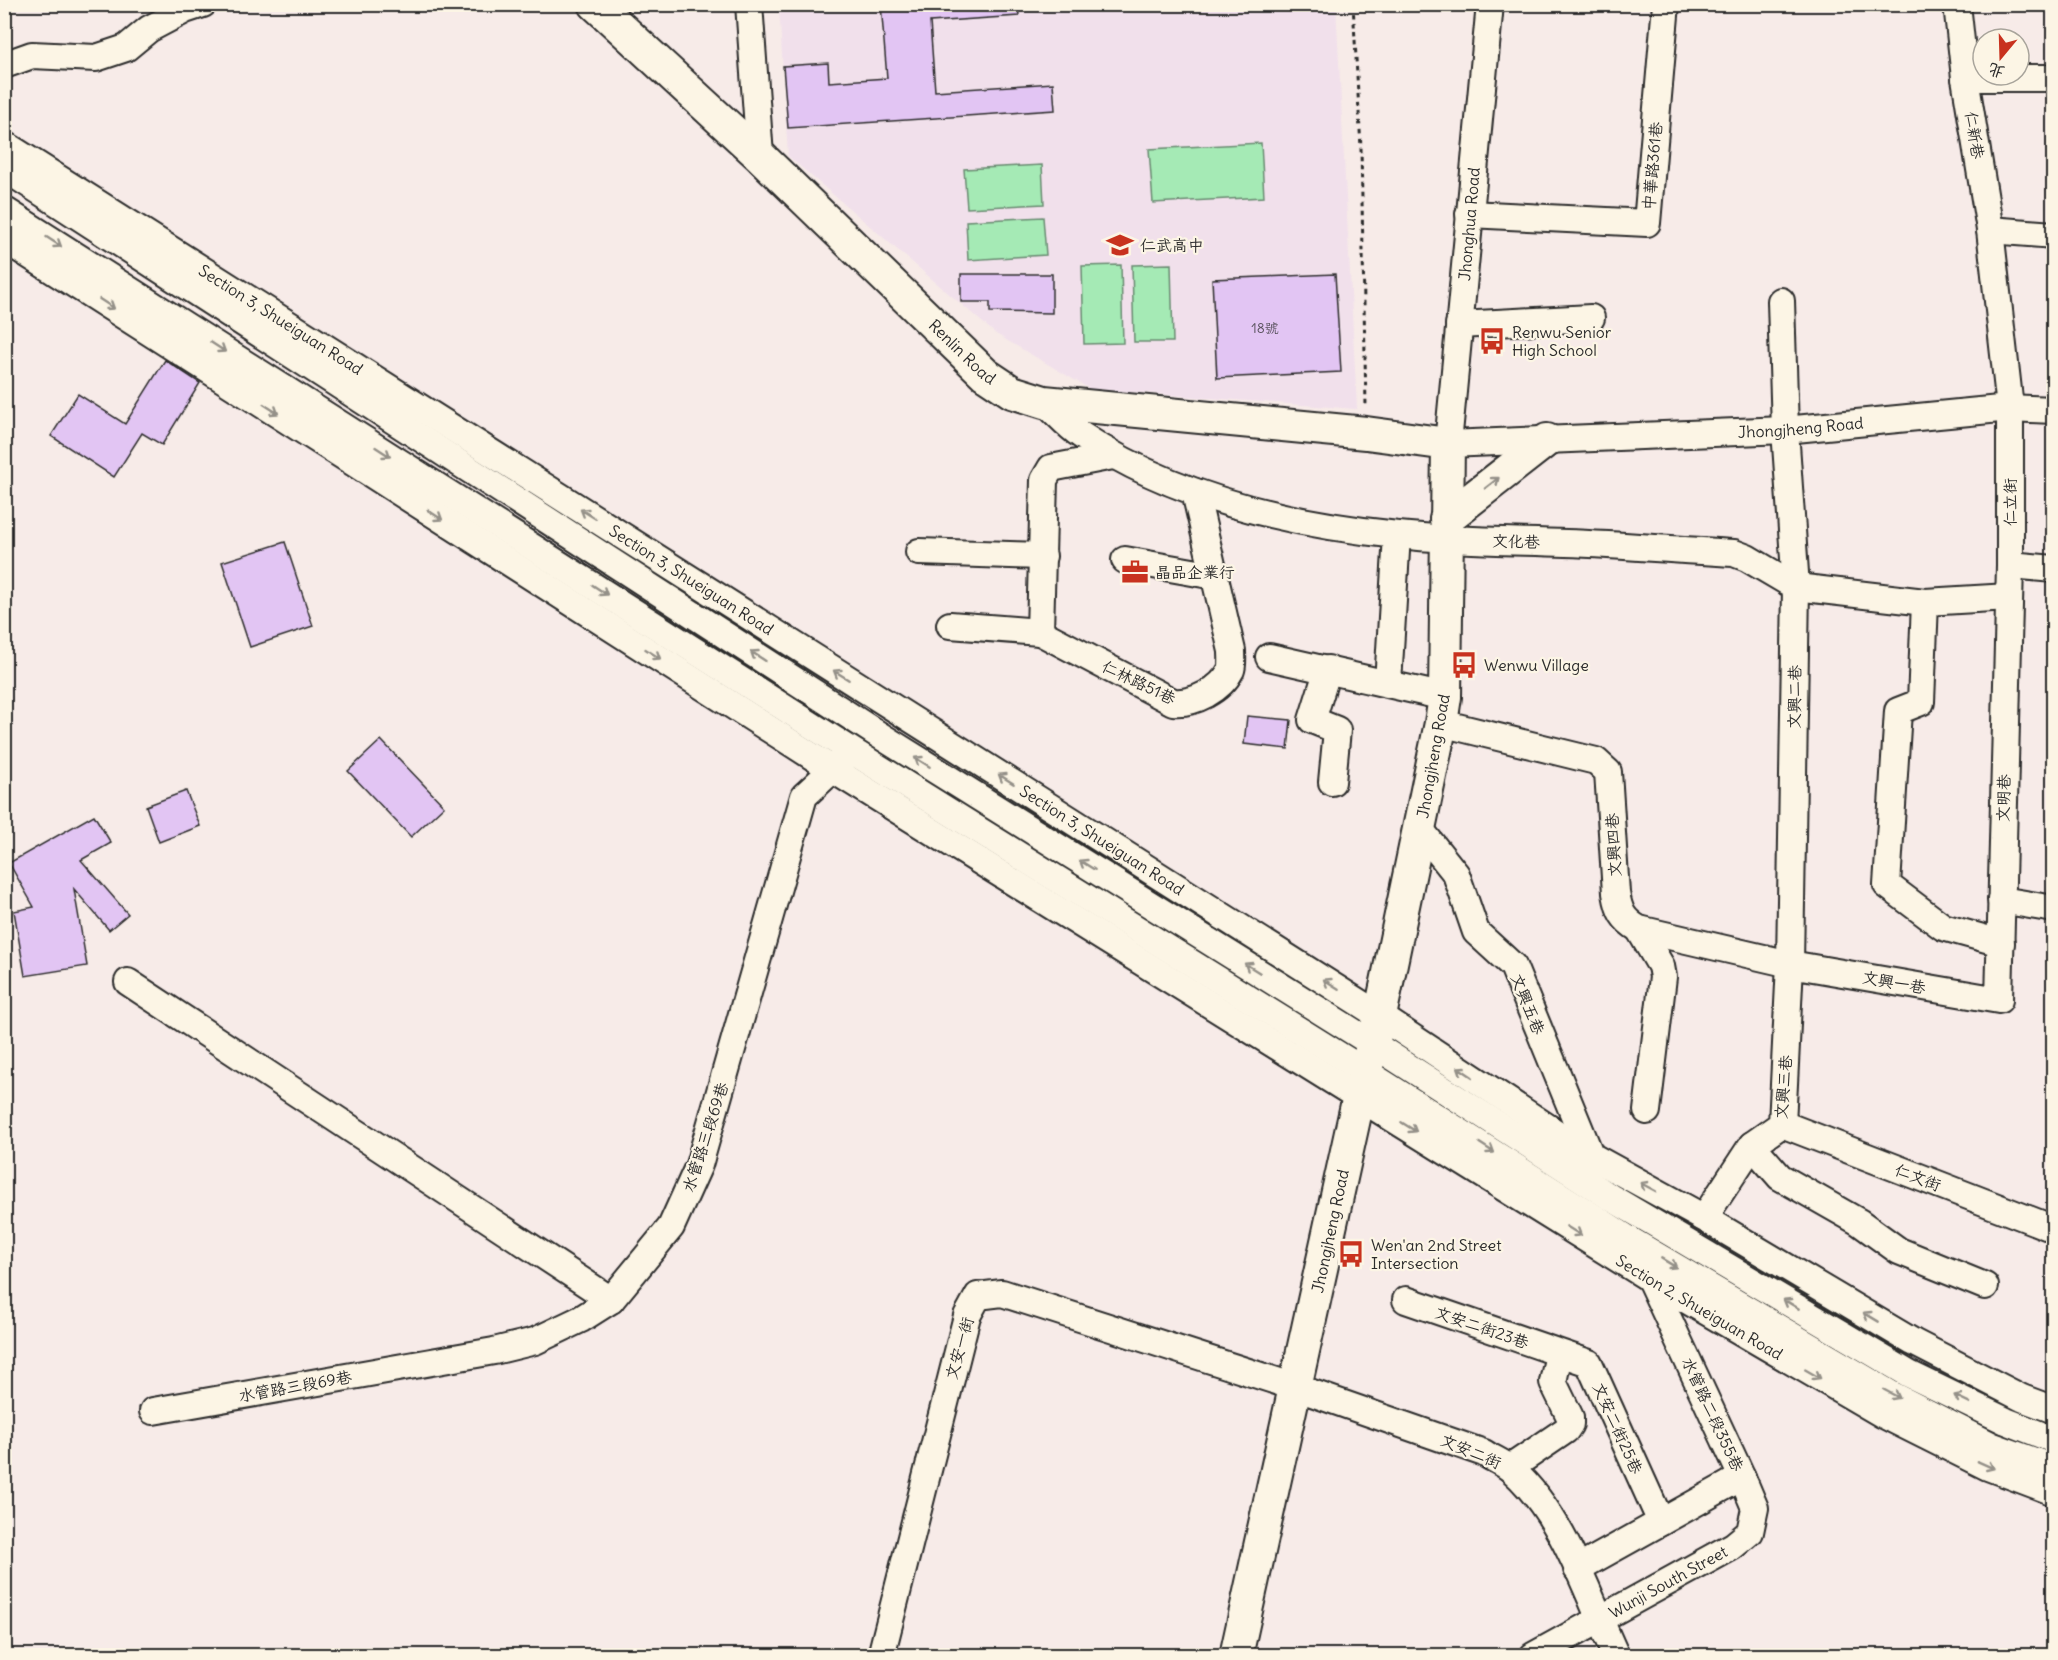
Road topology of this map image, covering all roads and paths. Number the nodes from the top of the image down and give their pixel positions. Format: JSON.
{"nodes":[{"id":1,"x":203,"y":4,"type":"edge"},
{"id":2,"x":595,"y":4,"type":"edge"},
{"id":3,"x":749,"y":4,"type":"edge"},
{"id":4,"x":1353,"y":4,"type":"edge"},
{"id":5,"x":1490,"y":4,"type":"edge"},
{"id":6,"x":1666,"y":4,"type":"edge"},
{"id":7,"x":1957,"y":4,"type":"edge"},
{"id":8,"x":4,"y":65,"type":"edge"},
{"id":9,"x":1965,"y":78,"type":"junction"},
{"id":10,"x":2054,"y":78,"type":"edge"},
{"id":11,"x":4,"y":144,"type":"edge"},
{"id":12,"x":760,"y":156,"type":"junction"},
{"id":13,"x":4,"y":168,"type":"edge"},
{"id":14,"x":4,"y":210,"type":"edge"},
{"id":15,"x":1469,"y":214,"type":"junction"},
{"id":16,"x":1990,"y":230,"type":"junction"},
{"id":17,"x":2054,"y":235,"type":"edge"},
{"id":18,"x":4,"y":239,"type":"edge"},
{"id":19,"x":1781,"y":301,"type":"dead end"},
{"id":20,"x":1591,"y":318,"type":"dead end"},
{"id":21,"x":1459,"y":325,"type":"junction"},
{"id":22,"x":1044,"y":402,"type":"junction"},
{"id":23,"x":2010,"y":408,"type":"junction"},
{"id":24,"x":2054,"y":410,"type":"edge"},
{"id":25,"x":1785,"y":430,"type":"junction"},
{"id":26,"x":1366,"y":433,"type":"junction"},
{"id":27,"x":1547,"y":440,"type":"junction"},
{"id":28,"x":1448,"y":444,"type":"junction"},
{"id":29,"x":1113,"y":456,"type":"junction"},
{"id":30,"x":1195,"y":492,"type":"junction"},
{"id":31,"x":1446,"y":529,"type":"junction"},
{"id":32,"x":1397,"y":535,"type":"junction"},
{"id":33,"x":918,"y":552,"type":"dead end"},
{"id":34,"x":1043,"y":556,"type":"junction"},
{"id":35,"x":1125,"y":560,"type":"dead end"},
{"id":36,"x":2010,"y":565,"type":"junction"},
{"id":37,"x":2054,"y":569,"type":"edge"},
{"id":38,"x":1215,"y":576,"type":"junction"},
{"id":39,"x":1796,"y":587,"type":"junction"},
{"id":40,"x":2009,"y":597,"type":"junction"},
{"id":41,"x":1925,"y":602,"type":"junction"},
{"id":42,"x":950,"y":625,"type":"dead end"},
{"id":43,"x":1041,"y":632,"type":"junction"},
{"id":44,"x":1269,"y":657,"type":"dead end"},
{"id":45,"x":1328,"y":669,"type":"junction"},
{"id":46,"x":1388,"y":683,"type":"junction"},
{"id":47,"x":1443,"y":710,"type":"junction"},
{"id":48,"x":876,"y":733,"type":"junction"},
{"id":49,"x":852,"y":751,"type":"junction"},
{"id":50,"x":832,"y":769,"type":"junction"},
{"id":51,"x":1332,"y":782,"type":"dead end"},
{"id":52,"x":1420,"y":828,"type":"junction"},
{"id":53,"x":2001,"y":900,"type":"junction"},
{"id":54,"x":2054,"y":909,"type":"edge"},
{"id":55,"x":1639,"y":929,"type":"junction"},
{"id":56,"x":2001,"y":943,"type":"junction"},
{"id":57,"x":1790,"y":964,"type":"junction"},
{"id":58,"x":128,"y":982,"type":"dead end"},
{"id":59,"x":1999,"y":1000,"type":"joint"},
{"id":60,"x":1370,"y":1057,"type":"junction"},
{"id":61,"x":1647,"y":1111,"type":"dead end"},
{"id":62,"x":1782,"y":1124,"type":"junction"},
{"id":63,"x":1752,"y":1145,"type":"junction"},
{"id":64,"x":1591,"y":1156,"type":"junction"},
{"id":65,"x":1610,"y":1197,"type":"junction"},
{"id":66,"x":1704,"y":1218,"type":"junction"},
{"id":67,"x":2054,"y":1229,"type":"edge"},
{"id":68,"x":1630,"y":1240,"type":"junction"},
{"id":69,"x":1649,"y":1278,"type":"junction"},
{"id":70,"x":1985,"y":1286,"type":"dead end"},
{"id":71,"x":611,"y":1300,"type":"junction"},
{"id":72,"x":1406,"y":1300,"type":"dead end"},
{"id":73,"x":1559,"y":1354,"type":"junction"},
{"id":74,"x":1295,"y":1387,"type":"junction"},
{"id":75,"x":2054,"y":1410,"type":"edge"},
{"id":76,"x":153,"y":1412,"type":"dead end"},
{"id":77,"x":2054,"y":1440,"type":"edge"},
{"id":78,"x":1510,"y":1468,"type":"junction"},
{"id":79,"x":2054,"y":1468,"type":"edge"},
{"id":80,"x":1742,"y":1478,"type":"junction"},
{"id":81,"x":2054,"y":1492,"type":"edge"},
{"id":82,"x":1661,"y":1522,"type":"junction"},
{"id":83,"x":1577,"y":1569,"type":"junction"},
{"id":84,"x":1599,"y":1619,"type":"junction"},
{"id":85,"x":881,"y":1656,"type":"edge"},
{"id":86,"x":1236,"y":1656,"type":"edge"},
{"id":87,"x":1533,"y":1656,"type":"edge"},
{"id":88,"x":1616,"y":1656,"type":"edge"}],
"edges":[{"from":1,"to":8,"type":"street"},
{"from":2,"to":12,"type":"main road","name":"Renlin Road"},
{"from":3,"to":12,"type":"street"},
{"from":4,"to":26,"type":"path"},
{"from":5,"to":15,"type":"street","name":"Jhonghua Road"},
{"from":6,"to":15,"type":"street","name":"中華路361巷"},
{"from":7,"to":9,"type":"street","name":"仁新巷"},
{"from":9,"to":10,"type":"street"},
{"from":9,"to":16,"type":"street","name":"仁新巷"},
{"from":60,"to":11,"type":"street","name":"Section 3, Shueiguan Road","one_way":true},
{"from":12,"to":22,"type":"main road","name":"Renlin Road"},
{"from":48,"to":13,"type":"street","name":"Section 3, Shueiguan Road","one_way":true},
{"from":14,"to":49,"type":"street","one_way":true},
{"from":15,"to":21,"type":"street","name":"Jhonghua Road"},
{"from":16,"to":17,"type":"street"},
{"from":16,"to":23,"type":"street","name":"仁新巷"},
{"from":18,"to":50,"type":"street","one_way":true},
{"from":19,"to":25,"type":"street","name":"文興二巷"},
{"from":20,"to":21,"type":"street"},
{"from":21,"to":28,"type":"street","name":"Jhonghua Road"},
{"from":22,"to":26,"type":"main road","name":"Renlin Road"},
{"from":22,"to":29,"type":"street","name":"文化巷"},
{"from":23,"to":24,"type":"street","name":"Jhongjheng Road"},
{"from":23,"to":25,"type":"street","name":"Jhongjheng Road"},
{"from":23,"to":36,"type":"street","name":"仁立街"},
{"from":25,"to":27,"type":"street","name":"Jhongjheng Road"},
{"from":25,"to":39,"type":"street","name":"文興二巷"},
{"from":26,"to":28,"type":"main road","name":"Renlin Road"},
{"from":27,"to":28,"type":"street","name":"Jhongjheng Road"},
{"from":31,"to":27,"type":"main road","one_way":true},
{"from":28,"to":31,"type":"main road","name":"Jhongjheng Road"},
{"from":29,"to":30,"type":"street","name":"文化巷"},
{"from":29,"to":34,"type":"street"},
{"from":30,"to":32,"type":"street","name":"文化巷"},
{"from":30,"to":38,"type":"street","name":"仁林路51巷"},
{"from":31,"to":32,"type":"street","name":"文化巷"},
{"from":31,"to":39,"type":"street","name":"文化巷"},
{"from":31,"to":47,"type":"main road","name":"Jhongjheng Road"},
{"from":32,"to":46,"type":"street"},
{"from":33,"to":34,"type":"street"},
{"from":34,"to":43,"type":"street"},
{"from":35,"to":38,"type":"street"},
{"from":36,"to":37,"type":"street"},
{"from":36,"to":40,"type":"street","name":"仁立街"},
{"from":38,"to":43,"type":"street","name":"仁林路51巷"},
{"from":39,"to":41,"type":"street","name":"文化巷"},
{"from":39,"to":57,"type":"street","name":"文興二巷"},
{"from":40,"to":41,"type":"street","name":"文化巷"},
{"from":40,"to":53,"type":"street","name":"文明巷"},
{"from":41,"to":56,"type":"street"},
{"from":42,"to":43,"type":"street","name":"仁林路51巷"},
{"from":44,"to":45,"type":"street","name":"文興四巷"},
{"from":45,"to":46,"type":"street","name":"文興四巷"},
{"from":45,"to":51,"type":"street"},
{"from":46,"to":47,"type":"street","name":"文興四巷"},
{"from":47,"to":52,"type":"main road","name":"Jhongjheng Road"},
{"from":47,"to":55,"type":"street","name":"文興四巷"},
{"from":48,"to":49,"type":"street","name":"水管路三段69巷"},
{"from":60,"to":48,"type":"street","name":"Section 3, Shueiguan Road","one_way":true},
{"from":49,"to":50,"type":"street","name":"水管路三段69巷"},
{"from":49,"to":60,"type":"street"},
{"from":50,"to":60,"type":"street"},
{"from":50,"to":71,"type":"street","name":"水管路三段69巷"},
{"from":52,"to":60,"type":"main road","name":"Jhongjheng Road"},
{"from":52,"to":64,"type":"street","name":"文興五巷"},
{"from":53,"to":54,"type":"street"},
{"from":53,"to":56,"type":"street","name":"文明巷"},
{"from":55,"to":57,"type":"street"},
{"from":55,"to":61,"type":"street","name":"文興四巷"},
{"from":56,"to":59,"type":"street","name":"文明巷"},
{"from":57,"to":59,"type":"street","name":"文興一巷"},
{"from":57,"to":62,"type":"street","name":"文興三巷"},
{"from":58,"to":71,"type":"street"},
{"from":64,"to":60,"type":"street","one_way":true},
{"from":60,"to":65,"type":"street"},
{"from":60,"to":68,"type":"street","name":"Section 2, Shueiguan Road","one_way":true},
{"from":60,"to":69,"type":"street","name":"Section 2, Shueiguan Road","one_way":true},
{"from":60,"to":74,"type":"main road","name":"Jhongjheng Road"},
{"from":62,"to":63,"type":"street","name":"文興三巷"},
{"from":62,"to":67,"type":"street","name":"仁文街"},
{"from":63,"to":66,"type":"street","name":"文興三巷"},
{"from":63,"to":70,"type":"street"},
{"from":64,"to":65,"type":"street","name":"文興五巷"},
{"from":66,"to":64,"type":"street","one_way":true},
{"from":65,"to":68,"type":"street","name":"文興五巷"},
{"from":77,"to":65,"type":"street","one_way":true},
{"from":75,"to":66,"type":"street","one_way":true},
{"from":68,"to":69,"type":"street","name":"水管路二段355巷"},
{"from":68,"to":79,"type":"street","name":"Section 2, Shueiguan Road","one_way":true},
{"from":69,"to":80,"type":"street","name":"水管路二段355巷"},
{"from":69,"to":81,"type":"street","name":"Section 2, Shueiguan Road","one_way":true},
{"from":71,"to":76,"type":"street","name":"水管路三段69巷"},
{"from":72,"to":73,"type":"street","name":"文安二街23巷"},
{"from":73,"to":78,"type":"street"},
{"from":73,"to":82,"type":"street","name":"文安二街25巷"},
{"from":74,"to":78,"type":"street","name":"文安二街"},
{"from":74,"to":85,"type":"street","name":"文安一街"},
{"from":74,"to":86,"type":"main road","name":"Jhongjheng Road"},
{"from":78,"to":83,"type":"street","name":"文安二街"},
{"from":80,"to":82,"type":"street","name":"水管路二段355巷"},
{"from":80,"to":84,"type":"street","name":"Wunji South Street"},
{"from":82,"to":83,"type":"street","name":"水管路二段355巷"},
{"from":83,"to":84,"type":"street","name":"文安二街"},
{"from":84,"to":87,"type":"street","name":"Wunji South Street"},
{"from":84,"to":88,"type":"street","name":"文安二街"}]}
